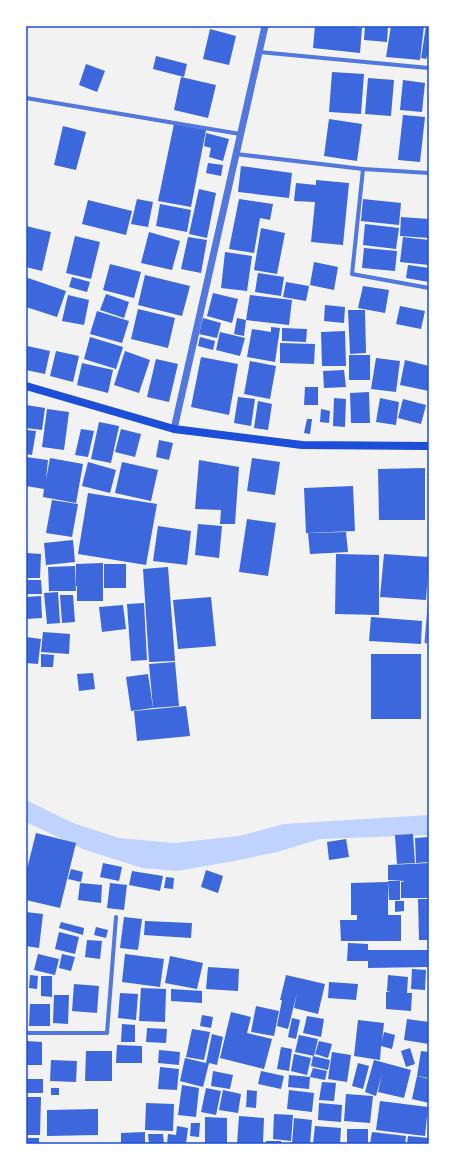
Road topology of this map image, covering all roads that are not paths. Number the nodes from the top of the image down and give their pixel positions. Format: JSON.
{"nodes":[{"id":1,"x":265,"y":26,"type":"edge"},
{"id":2,"x":259,"y":52,"type":"junction"},
{"id":3,"x":429,"y":68,"type":"edge"},
{"id":4,"x":26,"y":98,"type":"edge"},
{"id":5,"x":240,"y":134,"type":"junction"},
{"id":6,"x":236,"y":154,"type":"junction"},
{"id":7,"x":363,"y":169,"type":"junction"},
{"id":8,"x":429,"y":173,"type":"edge"},
{"id":9,"x":429,"y":288,"type":"edge"},
{"id":10,"x":26,"y":386,"type":"edge"},
{"id":11,"x":174,"y":429,"type":"junction"},
{"id":12,"x":429,"y":446,"type":"edge"},
{"id":13,"x":429,"y":607,"type":"edge"},
{"id":14,"x":426,"y":642,"type":"dead end"},
{"id":15,"x":116,"y":916,"type":"dead end"},
{"id":16,"x":26,"y":1033,"type":"edge"}],
"edges":[{"from":1,"to":2,"type":"street"},
{"from":2,"to":3,"type":"street"},
{"from":2,"to":5,"type":"street"},
{"from":4,"to":5,"type":"street"},
{"from":5,"to":6,"type":"street"},
{"from":6,"to":7,"type":"street"},
{"from":6,"to":11,"type":"street"},
{"from":7,"to":8,"type":"street"},
{"from":7,"to":9,"type":"street"},
{"from":10,"to":11,"type":"main road"},
{"from":11,"to":12,"type":"main road"},
{"from":13,"to":14,"type":"lane"},
{"from":15,"to":16,"type":"street"}]}
